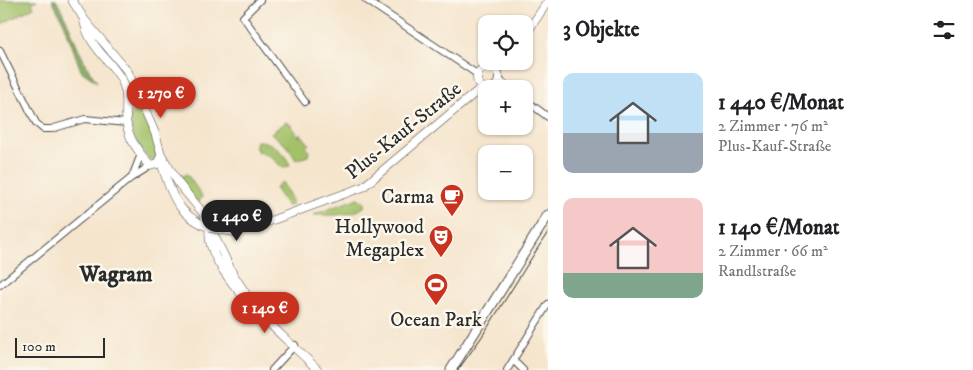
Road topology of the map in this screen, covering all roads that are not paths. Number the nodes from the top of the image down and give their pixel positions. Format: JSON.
{"nodes":[{"id":1,"x":72,"y":0,"type":"edge"},
{"id":2,"x":260,"y":0,"type":"edge"},
{"id":3,"x":366,"y":0,"type":"edge"},
{"id":4,"x":548,"y":1,"type":"edge"},
{"id":5,"x":84,"y":19,"type":"junction"},
{"id":6,"x":533,"y":24,"type":"edge"},
{"id":7,"x":0,"y":51,"type":"edge"},
{"id":8,"x":482,"y":70,"type":"edge"},
{"id":9,"x":496,"y":70,"type":"edge"},
{"id":10,"x":477,"y":74,"type":"junction"},
{"id":11,"x":498,"y":80,"type":"edge"},
{"id":12,"x":478,"y":83,"type":"edge"},
{"id":13,"x":478,"y":90,"type":"edge"},
{"id":14,"x":305,"y":102,"type":"dead end"},
{"id":15,"x":144,"y":108,"type":"junction"},
{"id":16,"x":535,"y":108,"type":"edge"},
{"id":17,"x":127,"y":112,"type":"junction"},
{"id":18,"x":548,"y":117,"type":"edge"},
{"id":19,"x":126,"y":123,"type":"junction"},
{"id":20,"x":141,"y":154,"type":"junction"},
{"id":21,"x":160,"y":156,"type":"junction"},
{"id":22,"x":151,"y":166,"type":"junction"},
{"id":23,"x":131,"y":178,"type":"junction"},
{"id":24,"x":164,"y":178,"type":"junction"},
{"id":25,"x":548,"y":215,"type":"edge"},
{"id":26,"x":210,"y":228,"type":"junction"},
{"id":27,"x":0,"y":285,"type":"edge"},
{"id":28,"x":548,"y":304,"type":"edge"},
{"id":29,"x":255,"y":308,"type":"junction"},
{"id":30,"x":295,"y":346,"type":"junction"},
{"id":31,"x":513,"y":360,"type":"junction"},
{"id":32,"x":272,"y":370,"type":"edge"},
{"id":33,"x":318,"y":370,"type":"edge"},
{"id":34,"x":451,"y":370,"type":"edge"},
{"id":35,"x":507,"y":370,"type":"edge"},
{"id":36,"x":523,"y":370,"type":"edge"}],
"edges":[{"from":1,"to":5,"type":"street"},
{"from":2,"to":14,"type":"street"},
{"from":3,"to":10,"type":"street"},
{"from":4,"to":6,"type":"street"},
{"from":5,"to":15,"type":"street"},
{"from":5,"to":17,"type":"street"},
{"from":7,"to":19,"type":"street"},
{"from":8,"to":10,"type":"street","name":"Plus-Kauf-Straße"},
{"from":9,"to":11,"type":"street"},
{"from":10,"to":12,"type":"street","name":"Plus-Kauf-Straße"},
{"from":13,"to":26,"type":"street","name":"Plus-Kauf-Straße","bridge":true},
{"from":15,"to":17,"type":"street"},
{"from":15,"to":21,"type":"street"},
{"from":16,"to":18,"type":"street"},
{"from":17,"to":19,"type":"street"},
{"from":19,"to":20,"type":"street"},
{"from":20,"to":22,"type":"street"},
{"from":20,"to":23,"type":"street"},
{"from":21,"to":22,"type":"street"},
{"from":21,"to":24,"type":"street"},
{"from":21,"to":29,"type":"street"},
{"from":22,"to":23,"type":"street"},
{"from":22,"to":24,"type":"street"},
{"from":23,"to":27,"type":"street"},
{"from":24,"to":26,"type":"street","name":"Plus-Kauf-Straße"},
{"from":25,"to":34,"type":"main road"},
{"from":26,"to":29,"type":"street"},
{"from":28,"to":31,"type":"street"},
{"from":29,"to":30,"type":"street"},
{"from":30,"to":32,"type":"street"},
{"from":30,"to":33,"type":"street"},
{"from":31,"to":35,"type":"street"},
{"from":31,"to":36,"type":"street"}]}
